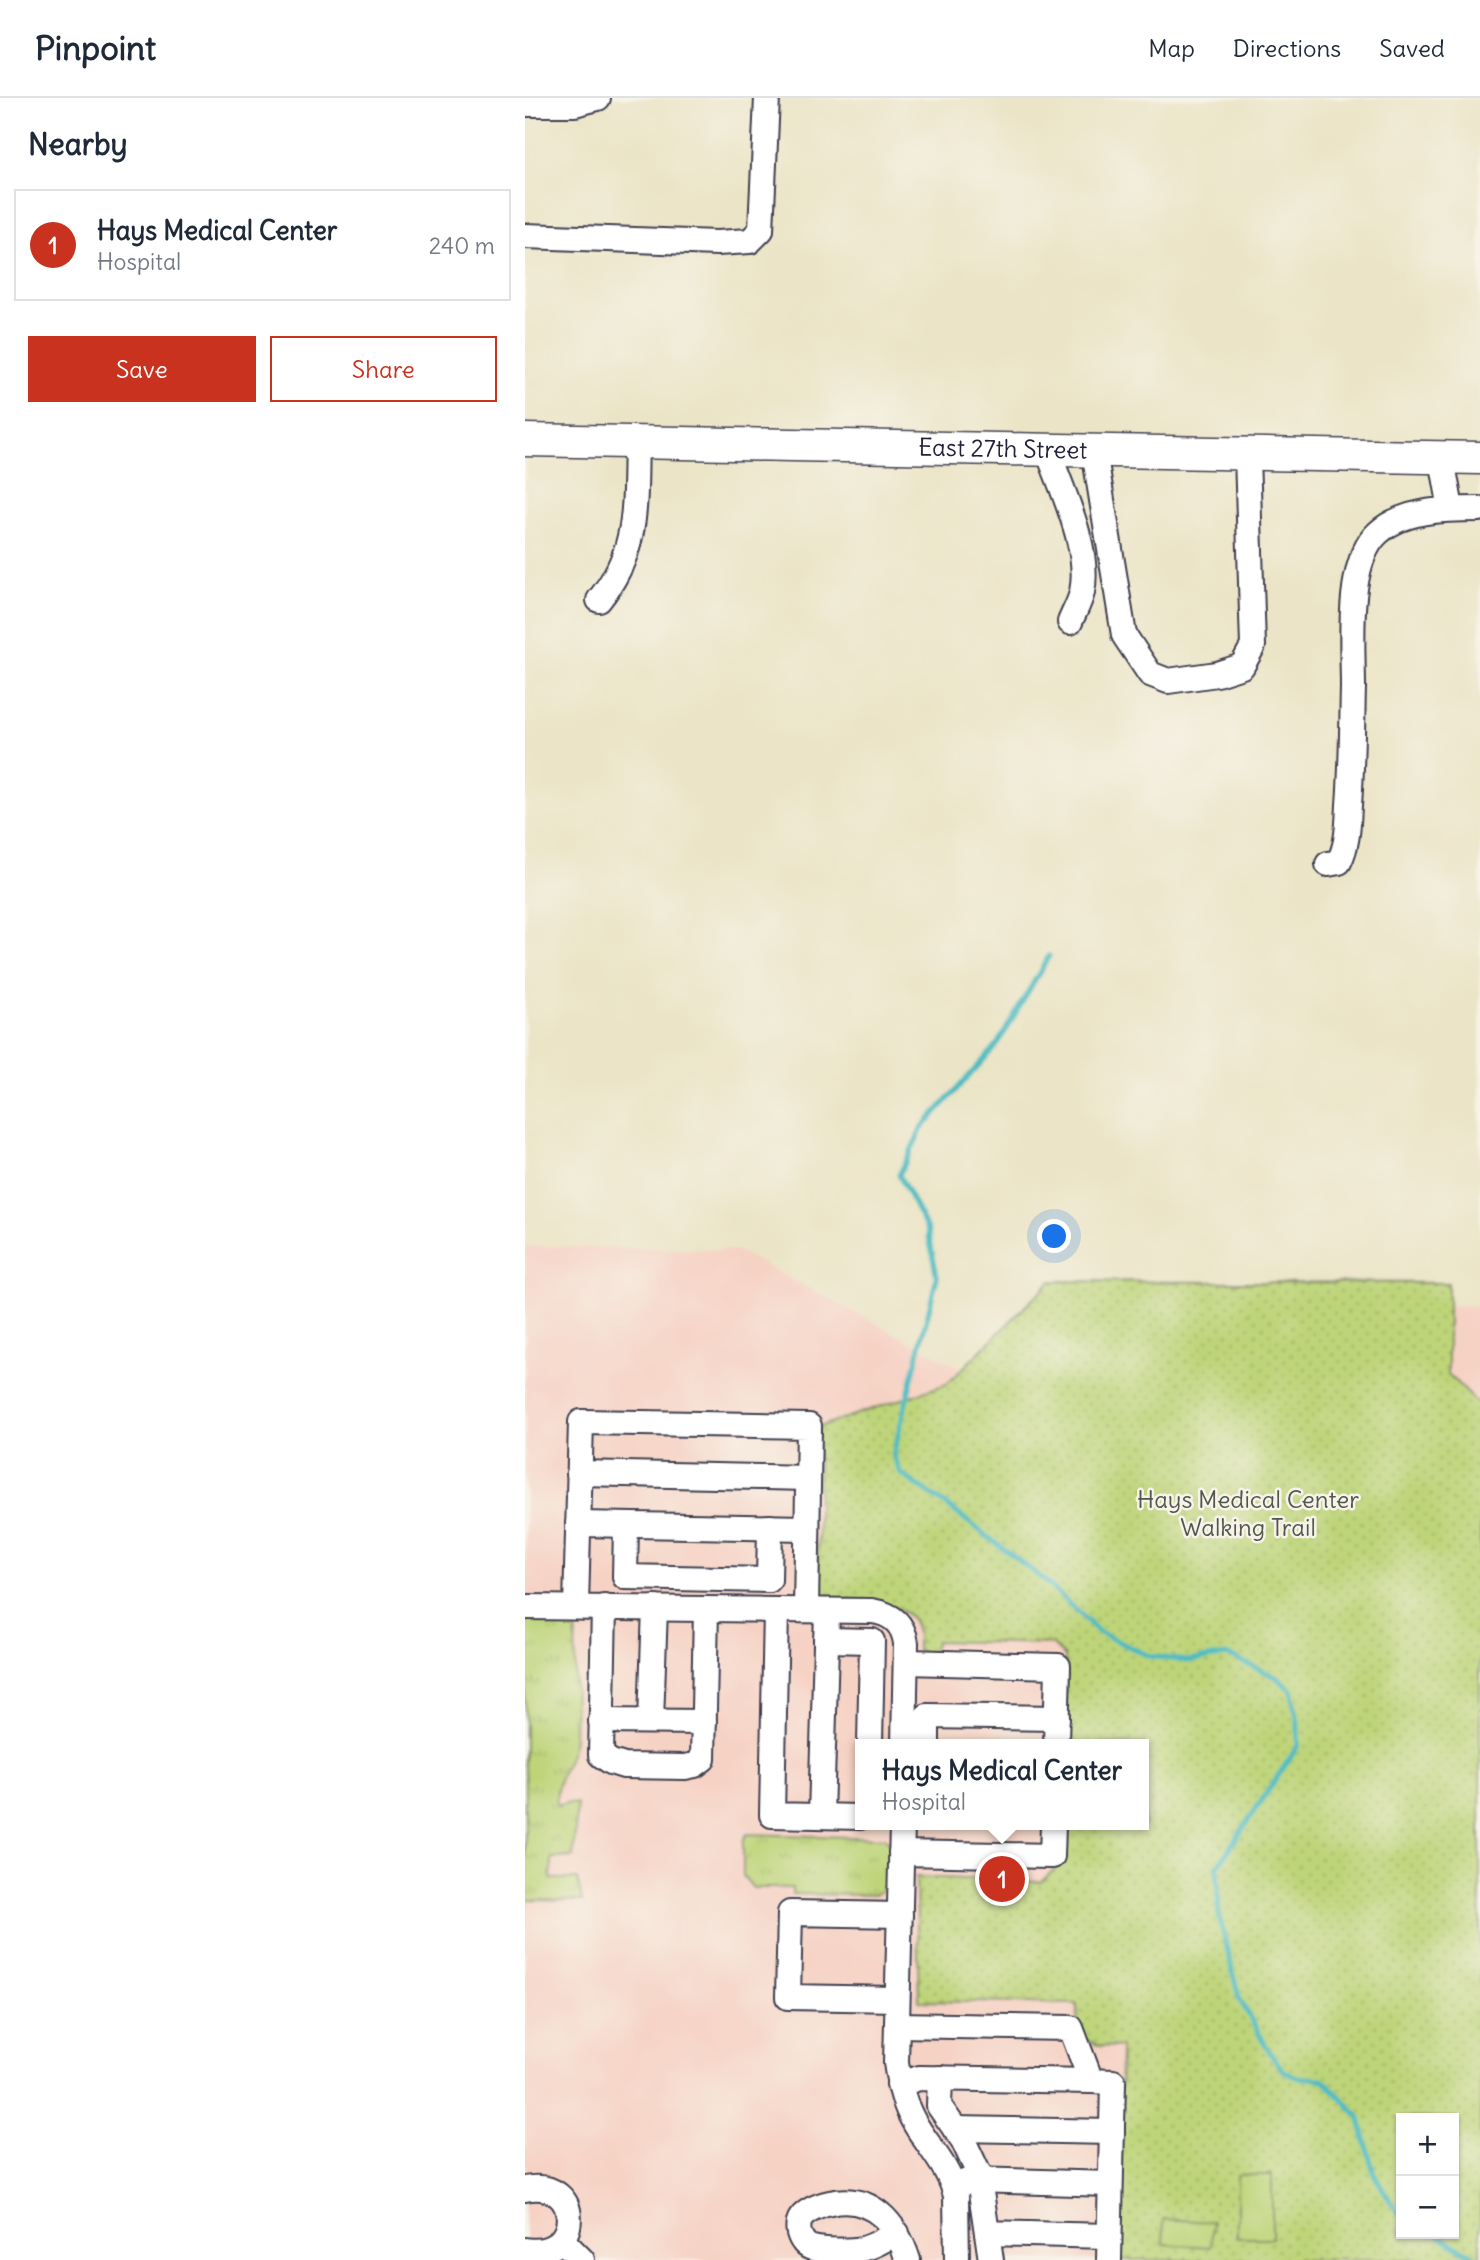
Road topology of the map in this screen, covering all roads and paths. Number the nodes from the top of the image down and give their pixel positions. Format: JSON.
{"nodes":[{"id":1,"x":598,"y":98,"type":"edge"},
{"id":2,"x":767,"y":98,"type":"edge"},
{"id":3,"x":525,"y":104,"type":"edge"},
{"id":4,"x":525,"y":236,"type":"edge"},
{"id":5,"x":525,"y":440,"type":"edge"},
{"id":6,"x":636,"y":442,"type":"junction"},
{"id":7,"x":1048,"y":451,"type":"junction"},
{"id":8,"x":1094,"y":451,"type":"junction"},
{"id":9,"x":1247,"y":455,"type":"junction"},
{"id":10,"x":1480,"y":458,"type":"edge"},
{"id":11,"x":1442,"y":459,"type":"junction"},
{"id":12,"x":1451,"y":509,"type":"junction"},
{"id":13,"x":1480,"y":509,"type":"edge"},
{"id":14,"x":599,"y":600,"type":"dead end"},
{"id":15,"x":1070,"y":622,"type":"dead end"},
{"id":16,"x":1328,"y":864,"type":"dead end"},
{"id":17,"x":579,"y":1473,"type":"junction"},
{"id":18,"x":809,"y":1478,"type":"junction"},
{"id":19,"x":578,"y":1524,"type":"junction"},
{"id":20,"x":626,"y":1525,"type":"junction"},
{"id":21,"x":770,"y":1528,"type":"junction"},
{"id":22,"x":807,"y":1528,"type":"junction"},
{"id":23,"x":576,"y":1606,"type":"junction"},
{"id":24,"x":525,"y":1607,"type":"edge"},
{"id":25,"x":604,"y":1607,"type":"junction"},
{"id":26,"x":655,"y":1608,"type":"junction"},
{"id":27,"x":706,"y":1609,"type":"junction"},
{"id":28,"x":776,"y":1610,"type":"junction"},
{"id":29,"x":816,"y":1610,"type":"junction"},
{"id":30,"x":826,"y":1640,"type":"junction"},
{"id":31,"x":907,"y":1662,"type":"junction"},
{"id":32,"x":1057,"y":1718,"type":"junction"},
{"id":33,"x":601,"y":1721,"type":"junction"},
{"id":34,"x":651,"y":1721,"type":"junction"},
{"id":35,"x":704,"y":1722,"type":"junction"},
{"id":36,"x":870,"y":1739,"type":"edge"},
{"id":37,"x":904,"y":1739,"type":"edge"},
{"id":38,"x":927,"y":1739,"type":"edge"},
{"id":39,"x":1056,"y":1739,"type":"edge"},
{"id":40,"x":821,"y":1816,"type":"junction"},
{"id":41,"x":855,"y":1817,"type":"edge"},
{"id":42,"x":902,"y":1830,"type":"edge"},
{"id":43,"x":1053,"y":1830,"type":"edge"},
{"id":44,"x":901,"y":1853,"type":"junction"},
{"id":45,"x":900,"y":1915,"type":"junction"},
{"id":46,"x":897,"y":1999,"type":"junction"},
{"id":47,"x":897,"y":2025,"type":"junction"},
{"id":48,"x":940,"y":2078,"type":"junction"},
{"id":49,"x":1091,"y":2081,"type":"junction"},
{"id":50,"x":899,"y":2084,"type":"junction"},
{"id":51,"x":955,"y":2129,"type":"junction"},
{"id":52,"x":1112,"y":2132,"type":"junction"},
{"id":53,"x":980,"y":2180,"type":"junction"},
{"id":54,"x":1110,"y":2184,"type":"junction"},
{"id":55,"x":954,"y":2185,"type":"junction"},
{"id":56,"x":525,"y":2189,"type":"edge"},
{"id":57,"x":897,"y":2233,"type":"dead end"},
{"id":58,"x":987,"y":2233,"type":"junction"},
{"id":59,"x":562,"y":2240,"type":"junction"},
{"id":60,"x":1109,"y":2248,"type":"edge"},
{"id":61,"x":525,"y":2250,"type":"edge"},
{"id":62,"x":582,"y":2260,"type":"edge"},
{"id":63,"x":908,"y":2260,"type":"edge"},
{"id":64,"x":957,"y":2260,"type":"edge"},
{"id":65,"x":991,"y":2260,"type":"edge"}],
"edges":[{"from":1,"to":3,"type":"street"},
{"from":2,"to":4,"type":"street"},
{"from":5,"to":6,"type":"main road","name":"East 27th Street"},
{"from":6,"to":7,"type":"main road","name":"East 27th Street"},
{"from":6,"to":14,"type":"street"},
{"from":7,"to":8,"type":"main road","name":"East 27th Street"},
{"from":7,"to":15,"type":"street"},
{"from":8,"to":9,"type":"main road","name":"East 27th Street"},
{"from":8,"to":9,"type":"street"},
{"from":9,"to":11,"type":"main road","name":"East 27th Street"},
{"from":10,"to":11,"type":"main road","name":"East 27th Street"},
{"from":11,"to":12,"type":"street"},
{"from":12,"to":13,"type":"street"},
{"from":12,"to":16,"type":"street"},
{"from":17,"to":18,"type":"street"},
{"from":17,"to":18,"type":"street"},
{"from":17,"to":19,"type":"street"},
{"from":18,"to":22,"type":"street"},
{"from":19,"to":20,"type":"street"},
{"from":19,"to":23,"type":"street"},
{"from":20,"to":21,"type":"street"},
{"from":20,"to":21,"type":"street"},
{"from":21,"to":22,"type":"street"},
{"from":22,"to":29,"type":"street"},
{"from":23,"to":24,"type":"street"},
{"from":23,"to":25,"type":"street"},
{"from":25,"to":26,"type":"street"},
{"from":25,"to":33,"type":"street"},
{"from":26,"to":27,"type":"street"},
{"from":26,"to":34,"type":"street"},
{"from":27,"to":28,"type":"street"},
{"from":27,"to":35,"type":"street"},
{"from":28,"to":29,"type":"street"},
{"from":28,"to":40,"type":"street"},
{"from":29,"to":30,"type":"street"},
{"from":29,"to":31,"type":"street"},
{"from":30,"to":36,"type":"street"},
{"from":30,"to":40,"type":"street"},
{"from":31,"to":32,"type":"street"},
{"from":31,"to":37,"type":"street"},
{"from":32,"to":38,"type":"street"},
{"from":32,"to":39,"type":"street"},
{"from":33,"to":34,"type":"street"},
{"from":33,"to":35,"type":"street"},
{"from":34,"to":35,"type":"street"},
{"from":40,"to":41,"type":"street"},
{"from":42,"to":44,"type":"street"},
{"from":43,"to":44,"type":"street"},
{"from":44,"to":45,"type":"street"},
{"from":45,"to":46,"type":"street"},
{"from":45,"to":46,"type":"street"},
{"from":46,"to":47,"type":"street"},
{"from":47,"to":49,"type":"street"},
{"from":47,"to":50,"type":"street"},
{"from":48,"to":49,"type":"street"},
{"from":48,"to":50,"type":"street"},
{"from":48,"to":51,"type":"street"},
{"from":49,"to":52,"type":"street"},
{"from":50,"to":55,"type":"street"},
{"from":51,"to":52,"type":"street"},
{"from":51,"to":53,"type":"street"},
{"from":52,"to":54,"type":"street"},
{"from":53,"to":54,"type":"street"},
{"from":53,"to":55,"type":"street"},
{"from":53,"to":58,"type":"street"},
{"from":54,"to":60,"type":"street"},
{"from":55,"to":64,"type":"street"},
{"from":56,"to":59,"type":"street"},
{"from":57,"to":63,"type":"street"},
{"from":58,"to":60,"type":"street"},
{"from":58,"to":65,"type":"street"},
{"from":59,"to":61,"type":"street"},
{"from":59,"to":62,"type":"street"}]}
